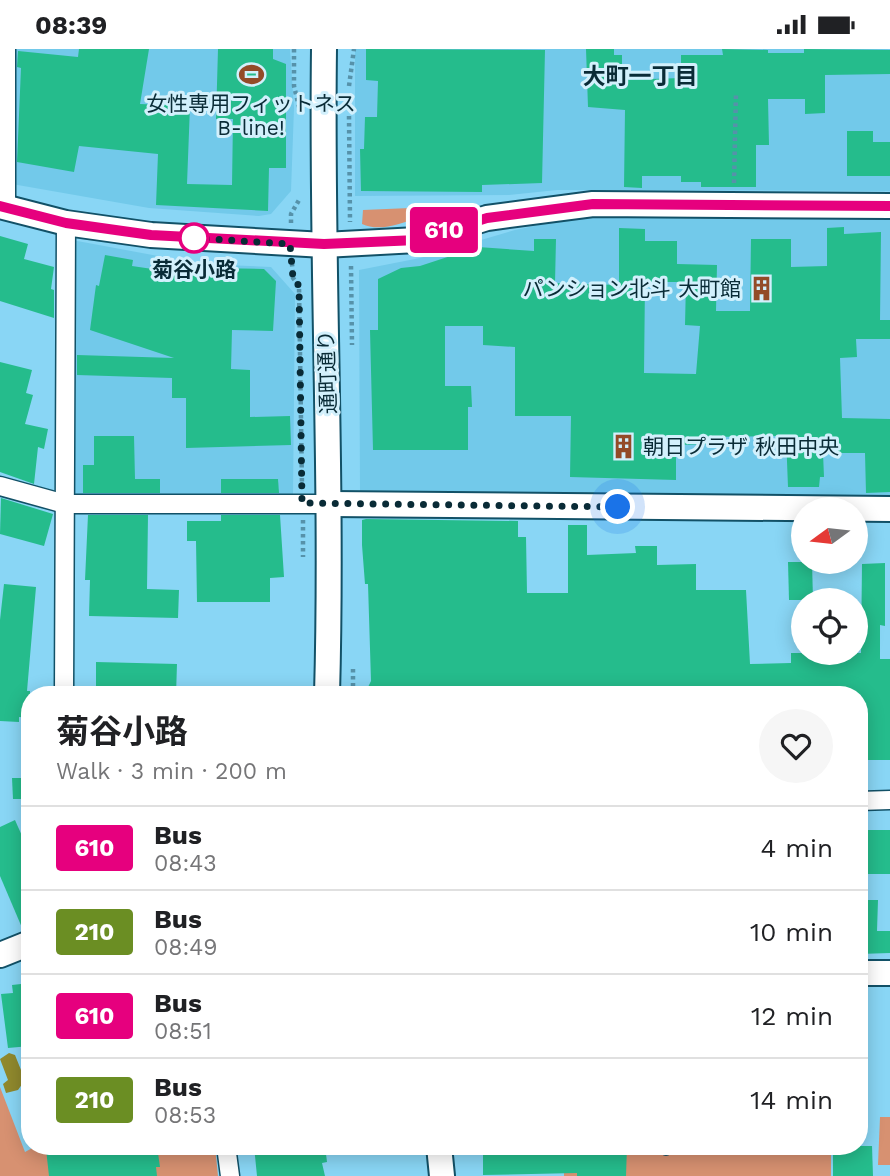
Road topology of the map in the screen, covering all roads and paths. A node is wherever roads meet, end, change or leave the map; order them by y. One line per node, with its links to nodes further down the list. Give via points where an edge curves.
1 (6, 49): 9 (street)
2 (294, 49): 5 (path, via 294,86)
3 (324, 49): 12 (street, 通町通り)
4 (737, 93): 7 (path)
5 (300, 110)
6 (299, 189): 11 (path, via 299,202 291,214)
7 (733, 205): 8 (street); 12 (street, via 593,204 487,218 417,240)
8 (890, 206)
9 (3, 207): 10 (street)
10 (66, 223): 11 (street, via 151,235); 15 (street)
11 (290, 244): 12 (street); 14 (path, via 293,278 299,286)
12 (324, 244): 16 (street, 通町通り)
13 (0, 486): 15 (street)
14 (302, 503): 15 (street); 16 (street); 18 (path)
15 (65, 504): 19 (street)
16 (330, 504): 17 (street); 20 (street, 通町通り)
17 (890, 509)
18 (303, 566)
19 (64, 686)
20 (327, 686)
21 (890, 800): 22 (street)
22 (868, 801)
23 (21, 947): 24 (street)
24 (0, 955)
25 (868, 973): 26 (street)
26 (890, 973)
27 (227, 1155): 29 (street)
28 (440, 1155): 30 (street)
29 (230, 1176)
30 (442, 1176)

